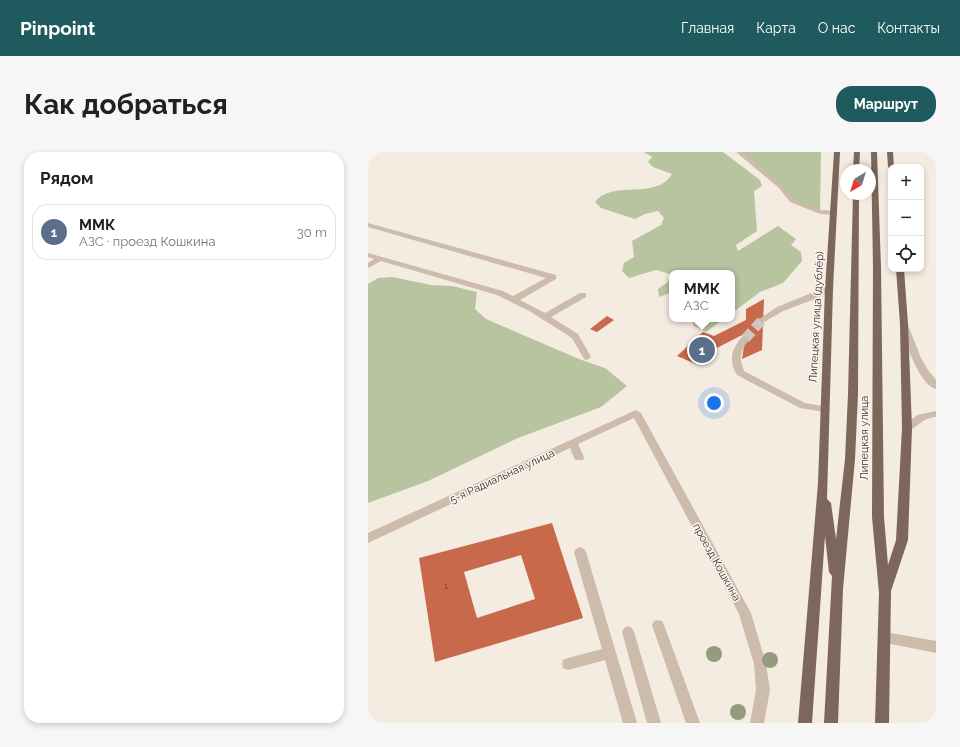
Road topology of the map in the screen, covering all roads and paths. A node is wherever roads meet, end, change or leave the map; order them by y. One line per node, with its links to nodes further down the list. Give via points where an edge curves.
1 (739, 152): 9 (street, via 781,187 792,201 820,212)
2 (837, 152): 9 (main road, Липецкая улица (дублёр))
3 (857, 152): 6 (main road)
4 (874, 152): 34 (main road, Липецкая улица, via 878,518)
5 (890, 152): 7 (main road)
6 (856, 164)
7 (891, 164)
8 (856, 200): 33 (main road, Липецкая улица, via 853,394)
9 (834, 213): 15 (main road, Липецкая улица (дублёр))
10 (368, 225): 17 (street, via 553,277)
11 (368, 255): 12 (street)
12 (379, 259): 13 (street); 17 (street, via 500,293)
13 (368, 266)
14 (900, 272): 20 (main road)
15 (829, 289): 19 (street, via 780,309); 24 (main road, Липецкая улица (дублёр))
16 (583, 295): 18 (street)
17 (513, 300): 18 (street)
18 (545, 317): 22 (street, via 575,336)
19 (763, 320)
20 (904, 324): 23 (street, via 919,365); 27 (main road)
21 (745, 339): 24 (street, via 737,350 736,362 740,373 803,406)
22 (587, 357)
23 (936, 386)
24 (825, 409): 30 (main road, Липецкая улица (дублёр))
25 (636, 413): 28 (street, 5-я Радиальная улица); 44 (street, проезд Кошкина, via 745,613 760,664 763,690)
26 (936, 414): 27 (street, via 927,414)
27 (907, 428): 34 (main road, via 902,540)
28 (572, 443): 29 (street); 31 (street, 5-я Радиальная улица)
29 (579, 457)
30 (823, 483): 33 (main road, Липецкая улица (дублёр)); 45 (main road, Липецкая улица (дублёр))
31 (368, 538)
32 (580, 552): 39 (street)
33 (838, 589): 46 (main road, Липецкая улица)
34 (885, 593): 37 (main road, Липецкая улица)
35 (658, 625): 43 (street)
36 (628, 632): 42 (street)
37 (885, 638): 38 (street); 47 (main road, Липецкая улица)
38 (936, 647)
39 (610, 653): 40 (street); 41 (street)
40 (568, 664)
41 (630, 723)
42 (654, 723)
43 (693, 723)
44 (758, 723)
45 (805, 723)
46 (831, 723)
47 (882, 723)

